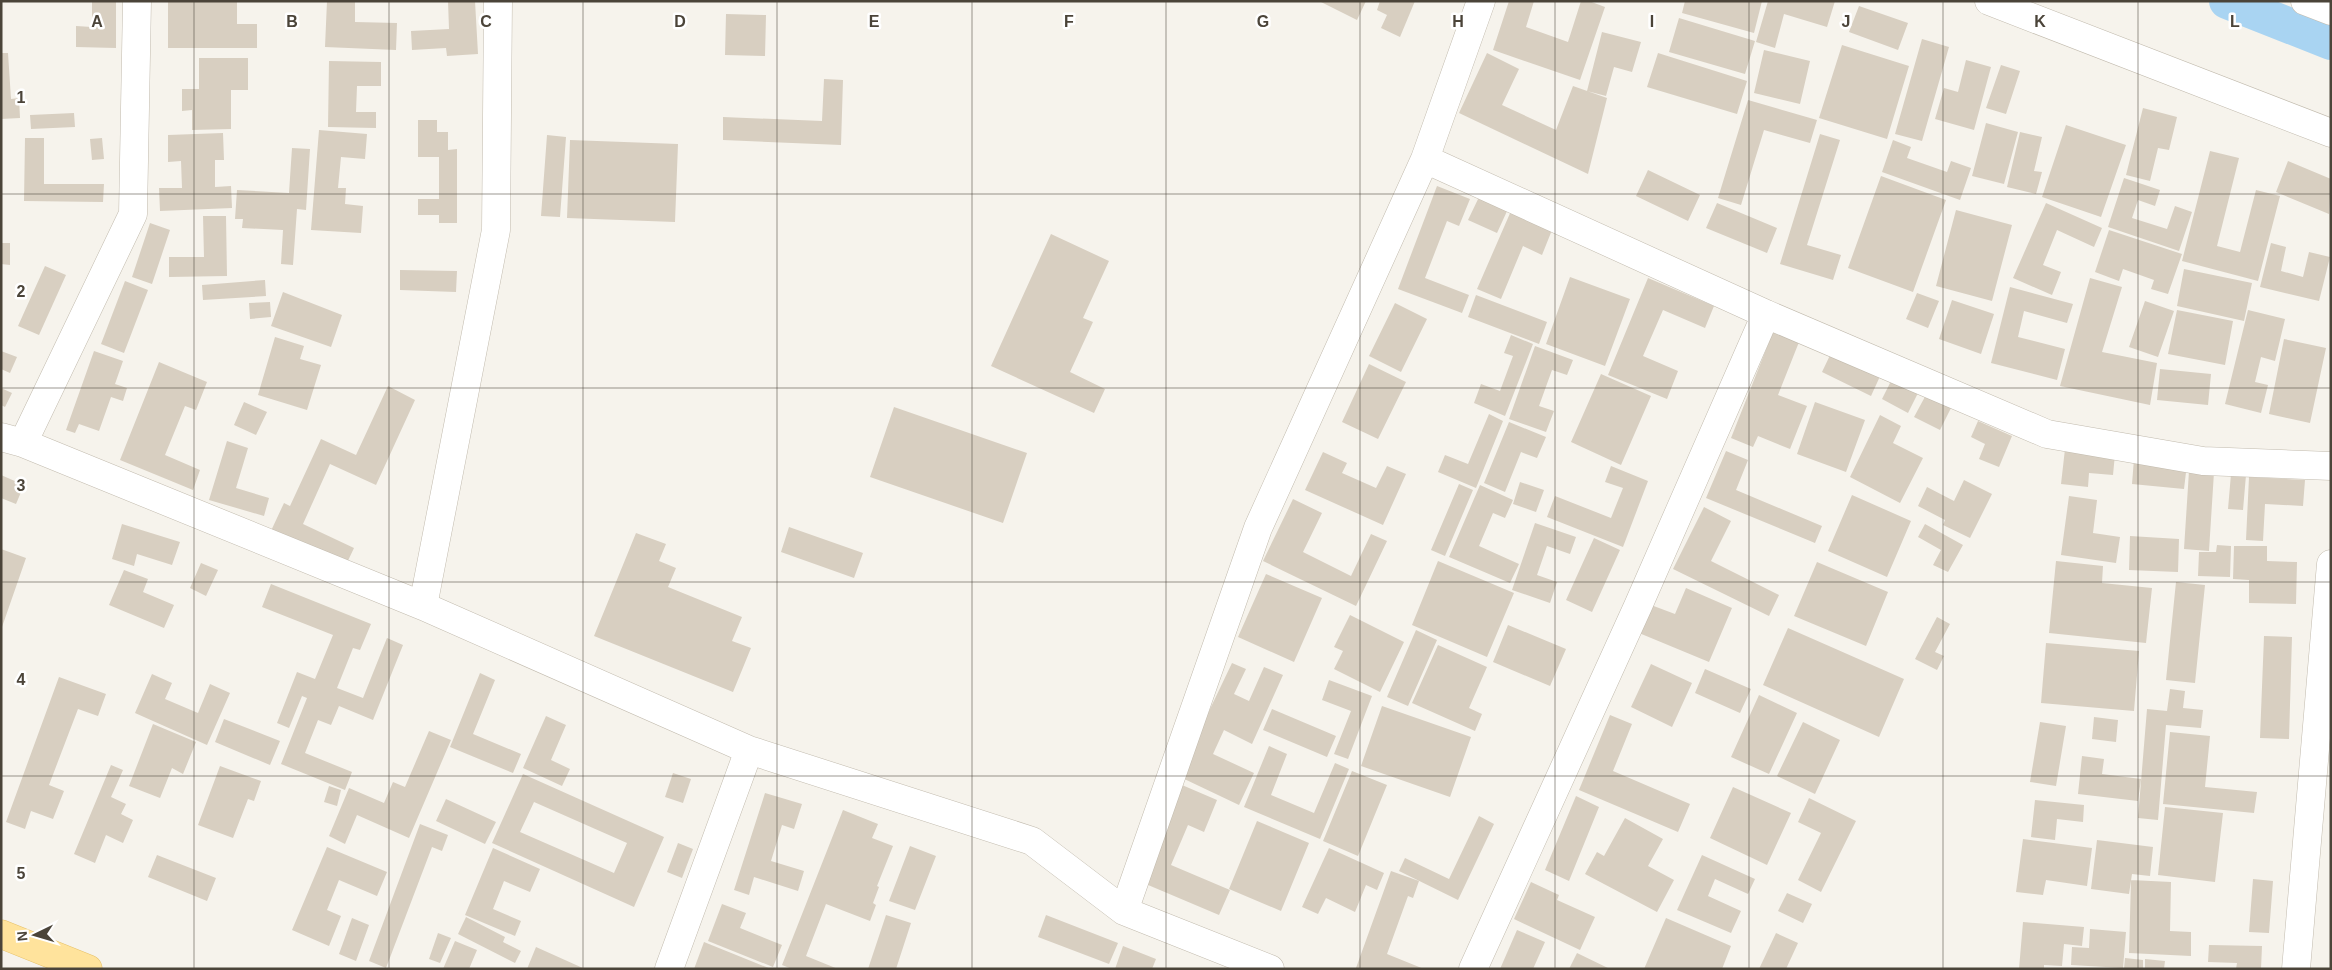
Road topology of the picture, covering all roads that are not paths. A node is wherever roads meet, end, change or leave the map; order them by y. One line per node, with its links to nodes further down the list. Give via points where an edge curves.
1 (137, 1): 10 (street, via 133,214)
2 (498, 1): 13 (street, via 496,230)
3 (1481, 1): 8 (street)
4 (1989, 1): 7 (street)
5 (2305, 1): 6 (street)
6 (2331, 11)
7 (2331, 133)
8 (1425, 159): 9 (street); 15 (street, via 1258,528)
9 (1766, 314): 11 (street, via 2047,434 2203,461); 20 (street)
10 (12, 440): 13 (street)
11 (2331, 466)
12 (2331, 564): 21 (street)
13 (423, 606): 14 (street)
14 (749, 750): 15 (street, via 1032,841); 18 (street)
15 (1124, 911): 19 (street)
16 (1, 934): 17 (main road)
17 (88, 969)
18 (669, 969)
19 (1270, 969)
20 (1473, 969)
21 (2296, 969)

